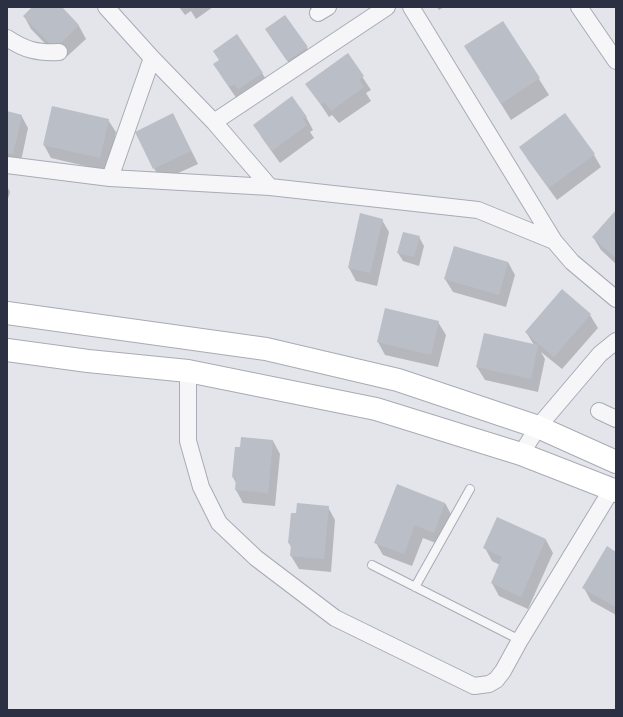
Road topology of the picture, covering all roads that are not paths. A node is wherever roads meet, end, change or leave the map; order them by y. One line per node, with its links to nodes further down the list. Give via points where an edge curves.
1 (106, 7): 8 (street)
2 (387, 7): 10 (street)
3 (411, 7): 14 (street)
4 (579, 7): 6 (street)
5 (7, 38): 7 (street, via 22,47 46,53)
6 (610, 43): 9 (street)
7 (60, 52)
8 (152, 58): 10 (street); 12 (street)
9 (616, 61)
10 (214, 122): 13 (street)
11 (7, 165): 12 (street)
12 (110, 178): 13 (street)
13 (270, 187): 14 (street, via 478,210)
14 (554, 242): 15 (street, via 572,262)
15 (616, 299)
16 (7, 313): 22 (main road, via 266,349 398,380)
17 (616, 341): 22 (street, via 600,354)
18 (7, 350): 19 (main road)
19 (188, 371): 23 (main road, via 376,409); 29 (street, via 188,441 201,487 219,522 256,558 335,618 474,686 489,684 496,680)
20 (599, 411): 21 (street)
21 (616, 419)
22 (538, 427): 23 (street); 24 (main road)
23 (521, 454): 26 (main road)
24 (616, 462)
25 (470, 489): 28 (lane)
26 (614, 490): 29 (street)
27 (372, 565): 28 (lane)
28 (415, 587): 29 (lane)
29 (520, 640)

